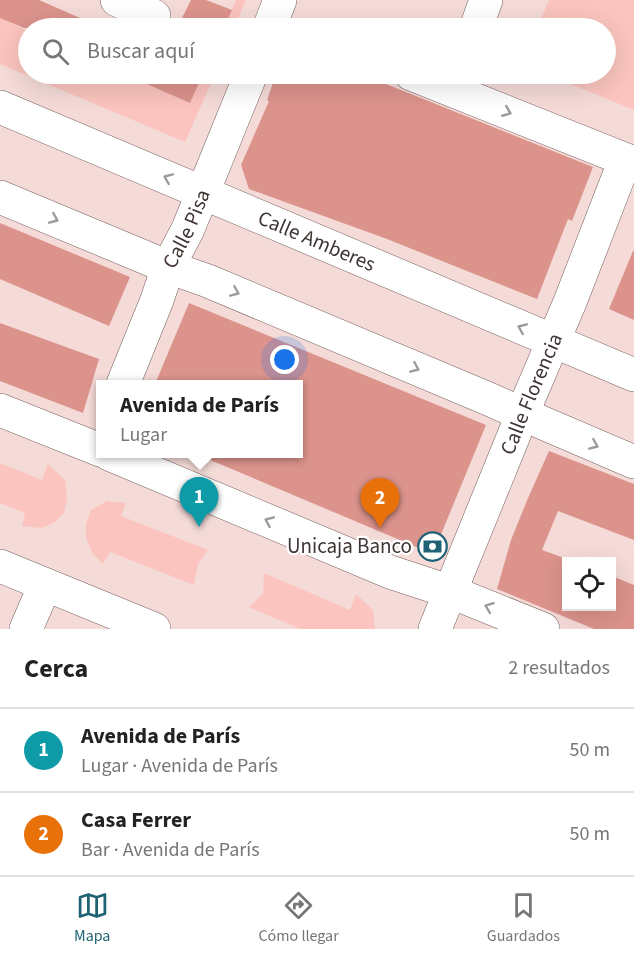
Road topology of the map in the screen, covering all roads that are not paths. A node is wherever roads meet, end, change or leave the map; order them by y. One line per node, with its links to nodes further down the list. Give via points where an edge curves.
1 (117, 0): 3 (street)
2 (486, 0): 4 (street)
3 (154, 16)
4 (480, 18)
5 (247, 84): 9 (street, Calle Pisa)
6 (460, 84): 8 (street, one-way to 8)
7 (0, 107): 9 (street, Calle Amberes, one-way to 7)
8 (630, 162): 12 (street, Calle Florencia)
9 (202, 192): 11 (street, Calle Pisa); 12 (street, Calle Amberes, one-way to 9)
10 (0, 196): 11 (street, one-way to 11)
11 (168, 267): 14 (street, Calle Pisa); 16 (street, one-way to 16)
12 (553, 341): 13 (street, Calle Amberes); 16 (street, Calle Florencia)
13 (634, 375)
14 (125, 380)
15 (0, 410): 17 (street)
16 (522, 414): 19 (street, one-way to 19); 22 (street, Calle Florencia)
17 (96, 446)
18 (124, 458): 22 (street, one-way to 18, via 390,572)
19 (634, 462)
20 (0, 566): 21 (street)
21 (45, 585): 23 (street); 24 (street)
22 (451, 592): 25 (street, Calle Florencia); 26 (street, one-way to 22)
23 (26, 629)
24 (154, 629)
25 (435, 629)
26 (543, 629)

